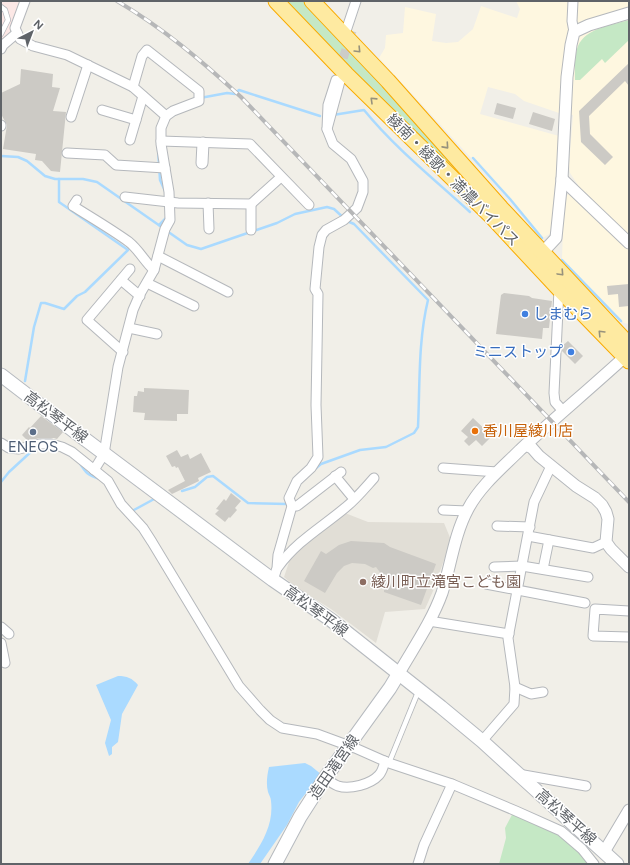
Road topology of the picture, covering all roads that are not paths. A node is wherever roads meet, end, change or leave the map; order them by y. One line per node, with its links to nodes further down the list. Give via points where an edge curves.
1 (25, 1): 11 (street, via 15,28)
2 (276, 1): 15 (highway, 綾南・綾歌・満濃バイパス)
3 (312, 1): 9 (highway, 綾南・綾歌・満濃バイパス)
4 (356, 1): 9 (street)
5 (362, 1): 9 (street)
6 (573, 1): 10 (street)
7 (1, 7): 12 (lane, via 5,10 8,20)
8 (629, 13): 10 (street)
9 (348, 32): 39 (highway, 綾南・綾歌・満濃バイパス, one-way to 39, via 388,81)
10 (574, 32): 29 (street, via 567,77)
11 (17, 33): 13 (street); 14 (street, via 20,40 33,46 67,55)
12 (1, 34)
13 (1, 49)
14 (88, 65): 16 (street); 19 (street)
15 (341, 77): 45 (highway, 綾南・綾歌・満濃バイパス, one-way to 15, via 492,217); 64 (street, via 327,129 333,144 351,159 363,181 363,192 357,208 345,219 326,230 319,246 315,289 318,294 318,457 294,485 289,498)
16 (133, 87): 17 (street); 20 (street, via 142,56 147,50 199,91 199,102)
17 (143, 96): 20 (street); 21 (street)
18 (102, 110): 21 (street)
19 (75, 114)
20 (165, 115): 23 (street)
21 (136, 120): 22 (street)
22 (130, 140)
23 (161, 141): 24 (street); 27 (street)
24 (203, 143): 26 (street); 28 (street, via 250,144)
25 (67, 153): 27 (street, via 105,155 116,165)
26 (202, 163)
27 (161, 168): 32 (street)
28 (282, 177): 34 (street); 35 (street)
29 (562, 179): 38 (street); 39 (street, via 556,238)
30 (125, 198): 32 (street)
31 (77, 200): 42 (street, via 73,206 129,243)
32 (167, 202): 33 (street); 40 (street, via 170,220)
33 (208, 203): 34 (street); 36 (street)
34 (251, 204): 37 (street)
35 (308, 205)
36 (209, 229)
37 (251, 230)
38 (629, 243)
39 (542, 253): 52 (highway, 綾南・綾歌・満濃バイパス, one-way to 52)
40 (158, 256): 42 (street); 46 (street)
41 (130, 269): 43 (street)
42 (154, 270): 44 (street)
43 (121, 280): 47 (street); 51 (street, via 87,320)
44 (147, 283): 47 (street); 48 (street)
45 (559, 289): 52 (highway, 綾南・綾歌・満濃バイパス, one-way to 45); 54 (street, via 554,393 555,402)
46 (228, 292)
47 (140, 296): 49 (street, via 133,310)
48 (194, 306)
49 (129, 328): 50 (street); 51 (street)
50 (157, 334)
51 (123, 352): 57 (street)
52 (628, 354): 54 (street)
53 (1, 375): 57 (main road, 高松琴平線)
54 (563, 411): 56 (street)
55 (1, 444): 60 (street, via 19,449 40,444 62,447)
56 (526, 445): 58 (street); 61 (street)
57 (104, 454): 60 (street); 75 (main road, 高松琴平線)
58 (551, 466): 68 (street, via 534,502); 70 (street, via 602,505 608,519)
59 (443, 468): 61 (street)
60 (94, 470): 93 (street, via 108,481 121,504 143,528 239,686 251,700 270,720 282,728 317,734)
61 (497, 472): 66 (street, via 476,496)
62 (374, 478): 63 (street)
63 (354, 499): 64 (street, via 338,474 297,506); 75 (street, via 304,538 286,556)
64 (292, 506): 75 (street)
65 (443, 510): 66 (street)
66 (467, 511): 81 (street, via 442,593)
67 (497, 526): 68 (street)
68 (529, 531): 69 (street); 71 (street)
69 (549, 540): 70 (street, via 593,548); 74 (street)
70 (606, 542): 73 (street)
71 (522, 566): 72 (street); 74 (street); 78 (street)
72 (494, 567)
73 (629, 568)
74 (543, 569): 76 (street)
75 (275, 574): 88 (main road, 高松琴平線)
76 (588, 577)
77 (486, 584): 78 (street)
78 (518, 590): 79 (street); 84 (street)
79 (585, 603)
80 (629, 611): 85 (street, via 595,609 593,636)
81 (429, 621): 84 (street); 88 (street)
82 (1, 627): 83 (street)
83 (9, 634)
84 (509, 634): 89 (street)
85 (629, 637)
86 (1, 643): 87 (street)
87 (5, 663)
88 (399, 673): 90 (main road, 高松琴平線); 93 (main road, 造田滝宮線)
89 (515, 687): 91 (street, via 530,694); 92 (street, via 514,704)
90 (419, 689): 92 (main road, 高松琴平線); 94 (lane)
91 (543, 692)
92 (482, 740): 95 (main road, 高松琴平線)
93 (348, 746): 94 (street); 96 (main road, 造田滝宮線)
94 (387, 762): 96 (street, via 373,781 354,786 337,786); 97 (street)
95 (518, 774): 98 (street); 100 (main road, 高松琴平線)
96 (325, 778): 103 (main road, 造田滝宮線, via 300,817)
97 (452, 784): 101 (street); 104 (street)
98 (586, 786)
99 (629, 810): 102 (street)
100 (568, 819): 101 (lane); 102 (main road, 高松琴平線)
101 (561, 831): 105 (street, via 582,849)
102 (604, 852): 106 (main road, 高松琴平線)
103 (275, 864)
104 (418, 864)
105 (594, 864)
106 (617, 864)

